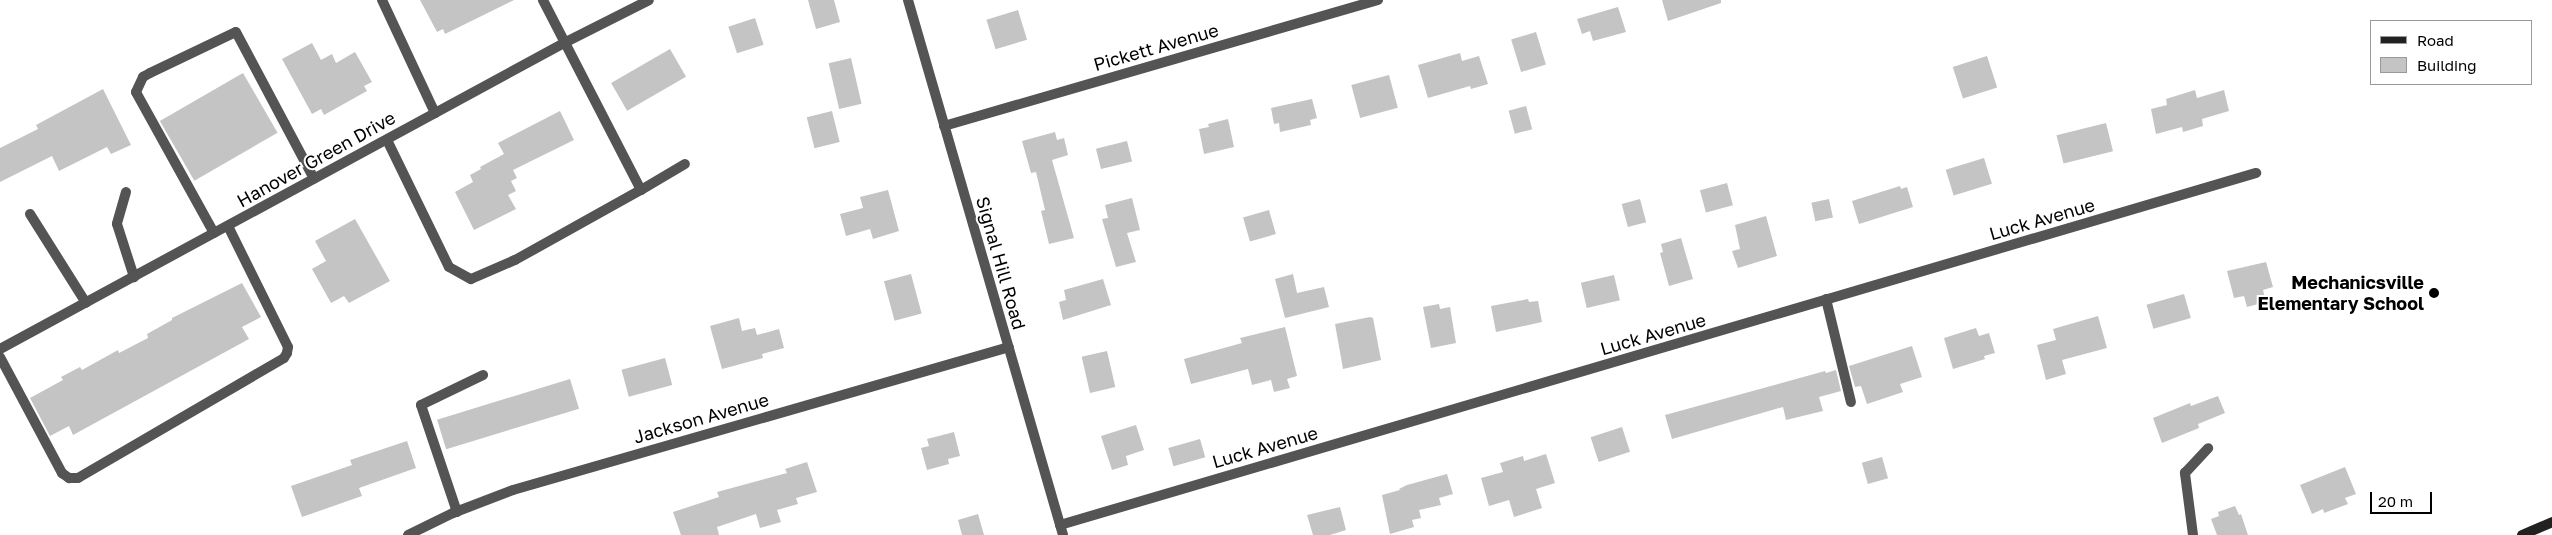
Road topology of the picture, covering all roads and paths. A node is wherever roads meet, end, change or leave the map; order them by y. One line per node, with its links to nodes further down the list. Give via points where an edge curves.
1 (382, 0): 7 (street)
2 (544, 0): 6 (street)
3 (649, 0): 6 (street, Hanover Green Drive)
4 (908, 0): 8 (street, Signal Hill Road)
5 (1378, 0): 8 (street, Pickett Avenue)
6 (564, 43): 7 (street, Hanover Green Drive); 13 (street)
7 (436, 113): 9 (street, Hanover Green Drive)
8 (944, 126): 21 (street, Signal Hill Road)
9 (387, 140): 12 (street, Hanover Green Drive); 13 (street, via 449,267 471,279 515,260)
10 (685, 164): 13 (street)
11 (2256, 173): 19 (street, Luck Avenue)
12 (314, 179): 16 (street, Hanover Green Drive); 17 (street, via 236,32 150,72 143,77 136,92)
13 (641, 190)
14 (126, 192): 18 (street, via 117,224)
15 (30, 214): 20 (street)
16 (228, 226): 17 (street, Hanover Green Drive); 23 (street, via 288,347 287,353 284,358 78,478 62,473)
17 (214, 234): 18 (street, Hanover Green Drive)
18 (134, 277): 20 (street, Hanover Green Drive)
19 (1826, 299): 25 (street); 29 (street, Luck Avenue)
20 (86, 303): 22 (street, Hanover Green Drive)
21 (1009, 348): 27 (street, Jackson Avenue, via 586,468 513,490); 29 (street, Signal Hill Road)
22 (0, 349)
23 (0, 357)
24 (483, 375): 27 (street, via 421,405)
25 (1851, 402)
26 (2208, 448): 31 (street, via 2184,473)
27 (456, 512): 30 (street, Jackson Avenue)
28 (2552, 522): 32 (main road)
29 (1062, 530)
30 (408, 535)
31 (2193, 535)
32 (2522, 535)

